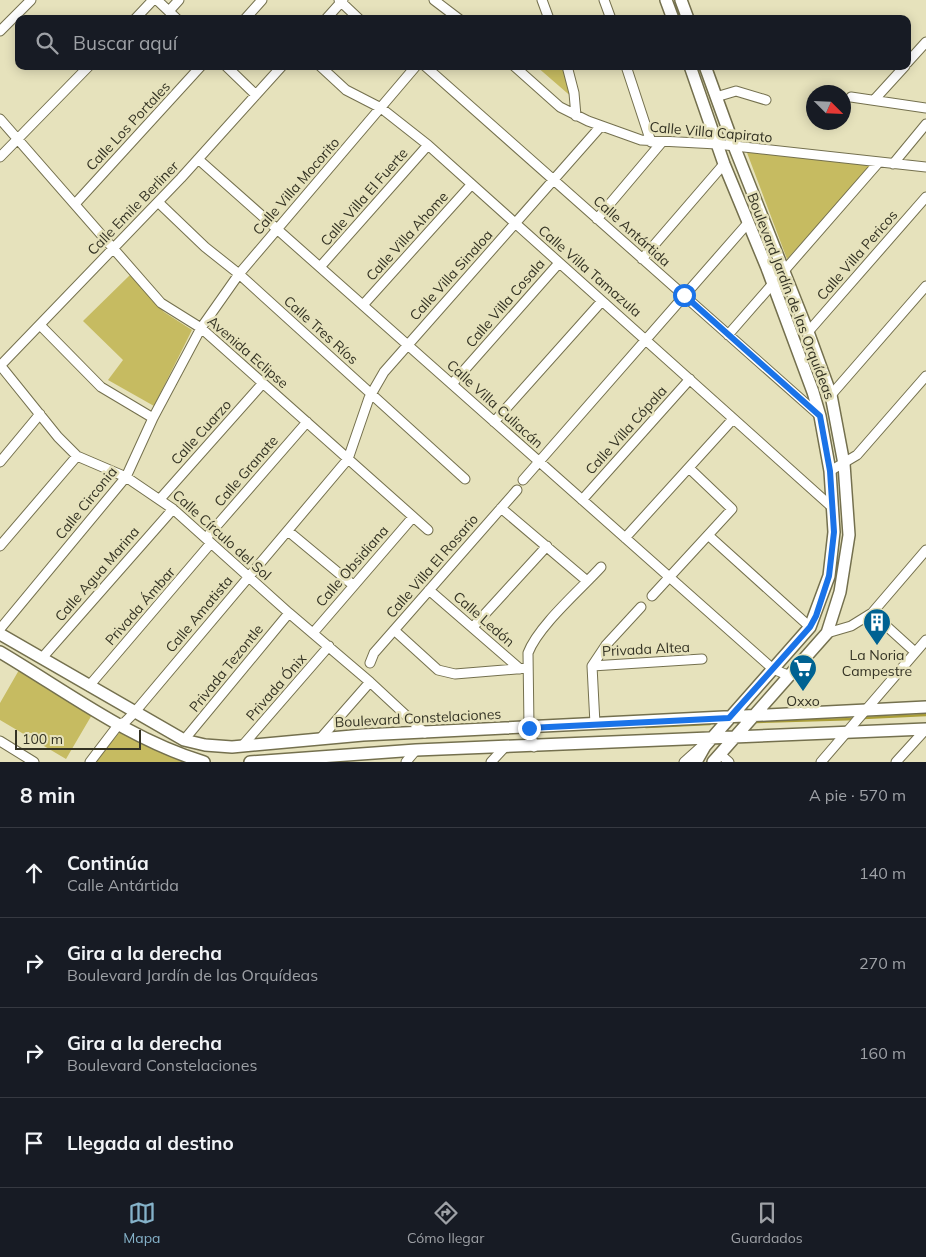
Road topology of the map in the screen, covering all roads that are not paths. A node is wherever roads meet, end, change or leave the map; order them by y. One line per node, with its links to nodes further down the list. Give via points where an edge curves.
1 (30, 0): 13 (street)
2 (153, 0): 14 (street)
3 (157, 0): 12 (street)
4 (179, 0): 12 (street)
5 (262, 0): 16 (street)
6 (434, 0): 19 (street)
7 (542, 0): 20 (street)
8 (604, 0): 21 (street)
9 (666, 0): 22 (street)
10 (681, 0): 23 (street)
11 (341, 1): 17 (street); 18 (street)
12 (169, 11): 15 (street)
13 (15, 15)
14 (139, 15)
15 (173, 15)
16 (249, 15)
17 (329, 15)
18 (355, 15)
19 (454, 15)
20 (548, 15)
21 (610, 15)
22 (672, 15)
23 (687, 15)
24 (15, 16): 25 (street)
25 (0, 31)
26 (926, 42): 27 (street)
27 (911, 59)
28 (85, 70): 52 (street)
29 (197, 70): 68 (street, Calle Los Portales)
30 (230, 70): 41 (street)
31 (278, 70): 41 (street, Calle Emile Berliner)
32 (324, 70): 46 (street, Calle Villa Tamazula, via 346,90)
33 (413, 70): 46 (street, Calle Villa Mocorito)
34 (430, 70): 64 (street, Calle Antártida)
35 (518, 70): 48 (street, Calle Villa Capirato, via 560,107)
36 (568, 70): 48 (street)
37 (627, 70): 53 (street)
38 (691, 70): 55 (street, Boulevard Jardín de las Orquídeas)
39 (706, 70): 42 (street, Boulevard Jardín de las Orquídeas)
40 (900, 70): 45 (street)
41 (256, 95): 59 (street, Calle Emile Berliner)
42 (716, 97): 44 (street, via 736,91); 57 (street, Boulevard Jardín de las Orquídeas)
43 (851, 97): 45 (street)
44 (766, 100)
45 (874, 100): 47 (street)
46 (381, 108): 56 (street, Calle Villa Tamazula); 72 (street, Calle Villa Mocorito)
47 (926, 108)
48 (576, 116): 51 (street, Calle Villa Capirato)
49 (0, 119): 52 (street, Avenida Eclipse)
50 (926, 124): 62 (street)
51 (601, 126): 53 (street, Calle Villa Capirato); 64 (street, Calle Villa Sinaloa)
52 (18, 139): 58 (street); 68 (street, Avenida Eclipse)
53 (651, 142): 54 (street, Calle Villa Capirato)
54 (662, 142): 55 (street, Calle Villa Capirato); 69 (street)
55 (717, 144): 57 (street, Calle Villa Capirato); 61 (street, Boulevard Jardín de las Orquídeas)
56 (428, 145): 65 (street, Calle Villa Tamazula); 76 (street, Calle Villa El Fuerte)
57 (734, 146): 60 (street, Calle Villa Capirato); 77 (street, Boulevard Jardín de las Orquídeas)
58 (0, 157)
59 (198, 159): 67 (street, Calle Emile Berliner); 72 (street, Calle Villa Culiacán)
60 (879, 162): 62 (street, Calle Villa Capirato); 77 (street)
61 (724, 164): 71 (street, Boulevard Jardín de las Orquídeas); 74 (street)
62 (893, 164): 63 (street, Calle Villa Capirato)
63 (926, 167)
64 (554, 179): 69 (street, Calle Antártida); 70 (street, Calle Villa Sinaloa)
65 (471, 184): 70 (street, Calle Villa Tamazula); 83 (street, Calle Villa Ahome)
66 (926, 198): 86 (street, Calle Villa Pericos)
67 (158, 202): 73 (street, Calle Emile Berliner); 78 (street, Calle Tres Ríos)
68 (74, 204): 73 (street, Avenida Eclipse)
69 (597, 218): 74 (street, Calle Antártida)
70 (515, 223): 75 (street, Calle Villa Tamazula); 89 (street, Calle Villa Sinaloa)
71 (748, 223): 79 (street, Boulevard Jardín de las Orquídeas); 81 (street)
72 (278, 229): 76 (street, Calle Villa Culiacán); 78 (street, Calle Villa Mocorito)
73 (113, 248): 84 (street, Calle Emile Berliner); 85 (street, Avenida Eclipse, via 161,303)
74 (642, 259): 81 (street, Calle Antártida)
75 (559, 263): 82 (street, Calle Villa Tamazula); 94 (street, Calle Villa Cosala)
76 (320, 267): 83 (street, Calle Villa Culiacán)
77 (784, 270): 79 (street); 86 (street, Boulevard Jardín de las Orquídeas)
78 (239, 274): 85 (street, Calle Villa Mocorito); 95 (street, Calle Tres Ríos)
79 (771, 284): 87 (street); 98 (street, Boulevard Jardín de las Orquídeas)
80 (925, 290): 96 (street)
81 (684, 295): 87 (street, Calle Antártida); 88 (street)
82 (602, 301): 88 (street, Calle Villa Tamazula); 102 (street)
83 (362, 305): 89 (street, Calle Villa Culiacán)
84 (40, 325): 90 (street, Calle Emile Berliner); 99 (street, via 101,387)
85 (201, 328): 93 (street, Avenida Eclipse); 99 (street, Calle Circonia)
86 (808, 332): 96 (street, Boulevard Jardín de las Orquídeas)
87 (728, 335): 98 (street, Calle Antártida)
88 (646, 339): 92 (street, Calle Villa Tamazula); 106 (street)
89 (407, 345): 94 (street, Calle Villa Culiacán); 95 (street, Calle Villa Sinaloa, via 384,372)
90 (0, 366): 97 (street, Calle Círculo del Sol)
91 (926, 376): 107 (street, via 857,455)
92 (690, 378): 100 (street, Calle Villa Tamazula); 115 (street, Calle Villa Cópala)
93 (263, 383): 101 (street, Avenida Eclipse); 114 (street, Calle Cuarzo)
94 (452, 384): 102 (street, Calle Villa Culiacán)
95 (371, 394): 104 (street, Calle Villa Sinaloa); 111 (street, Calle Tres Ríos)
96 (831, 395): 107 (street, Boulevard Jardín de las Orquídeas)
97 (40, 414): 103 (street, Calle Círculo del Sol); 105 (street)
98 (820, 416): 109 (street, Boulevard Jardín de las Orquídeas)
99 (153, 418): 110 (street, Calle Circonia)
100 (733, 419): 108 (street); 117 (street, Calle Villa Tamazula)
101 (307, 422): 104 (street, Avenida Eclipse); 124 (street, Calle Granate)
102 (494, 422): 106 (street, Calle Villa Culiacán)
103 (77, 456): 110 (street, Calle Círculo del Sol); 125 (street)
104 (348, 459): 119 (street, Avenida Eclipse); 121 (street, Calle Amatista)
105 (0, 462)
106 (539, 462): 112 (street); 115 (street, Calle Villa Culiacán)
107 (844, 464): 109 (street); 143 (street, Boulevard Jardín de las Orquídeas, via 848,543 840,592)
108 (689, 468): 122 (street, via 732,508); 123 (street)
109 (830, 471): 117 (street, Boulevard Jardín de las Orquídeas)
110 (126, 477): 114 (street, Calle Círculo del Sol); 140 (street, Calle Circonia)
111 (465, 479)
112 (523, 480)
113 (517, 490): 116 (street, Calle Villa El Rosario)
114 (160, 499): 118 (street, Calle Círculo del Sol)
115 (582, 500): 123 (street, Calle Villa Culiacán)
116 (501, 508): 126 (street); 133 (street, Calle Villa El Rosario)
117 (833, 508): 139 (street, Boulevard Jardín de las Orquídeas, via 829,576)
118 (173, 509): 124 (street, Calle Círculo del Sol); 149 (street, Calle Agua Marina)
119 (413, 516): 120 (street, Avenida Eclipse); 132 (street, Calle Obsidiana)
120 (428, 530)
121 (288, 531): 129 (street, Calle Amatista); 132 (street)
122 (708, 535): 130 (street); 139 (street)
123 (625, 538): 130 (street, Calle Villa Culiacán)
124 (208, 541): 129 (street, Calle Círculo del Sol); 157 (street, Privada Ámbar)
125 (0, 546)
126 (547, 546): 131 (street); 138 (street)
127 (926, 550): 137 (street)
128 (601, 567): 131 (street)
129 (249, 577): 136 (street, Calle Círculo del Sol); 160 (street, Calle Amatista)
130 (669, 577): 134 (street); 154 (street, Calle Villa Culiacán)
131 (587, 581): 153 (street, via 534,642)
132 (352, 585): 142 (street, Calle Obsidiana)
133 (429, 590): 138 (street, Calle Ledón); 141 (street, Calle Villa El Rosario)
134 (652, 596)
135 (642, 607): 152 (street, via 606,645)
136 (289, 613): 142 (street, Calle Círculo del Sol); 173 (street, Privada Tezontle)
137 (872, 614): 143 (street, via 851,626); 148 (street)
138 (474, 627): 153 (street, Calle Ledón)
139 (810, 627): 154 (street, Boulevard Jardín de las Orquídeas)
140 (0, 629)
141 (394, 630): 151 (street, Calle Villa El Rosario, via 374,653); 153 (street, via 438,670 446,673)
142 (313, 633): 146 (street, Calle Círculo del Sol)
143 (827, 633): 155 (street, Boulevard Jardín de las Orquídeas)
144 (0, 634): 149 (street, Boulevard Constelaciones)
145 (926, 640): 148 (street)
146 (329, 646): 156 (street, Calle Círculo del Sol); 176 (street, Privada Ónix)
147 (0, 652): 163 (street)
148 (915, 652): 159 (street)
149 (42, 658): 157 (street, Boulevard Constelaciones)
150 (702, 659): 152 (street, Privada Altea)
151 (370, 663)
152 (592, 666): 164 (street)
153 (524, 668): 166 (street)
154 (772, 669): 155 (street); 162 (street, Boulevard Jardín de las Orquídeas)
155 (790, 676): 161 (street, Boulevard Jardín de las Orquídeas)
156 (370, 682): 168 (street, Calle Círculo del Sol); 172 (street)
157 (89, 686): 160 (street, Boulevard Constelaciones)
158 (926, 708): 159 (street, Boulevard Constelaciones)
159 (863, 713): 161 (street, Boulevard Constelaciones); 165 (street)
160 (133, 714): 163 (street, Calle Amatista); 173 (street, Boulevard Constelaciones)
161 (755, 716): 162 (street, Boulevard Constelaciones); 171 (street, Boulevard Jardín de las Orquídeas)
162 (729, 718): 164 (street, Boulevard Constelaciones); 170 (street, Boulevard Jardín de las Orquídeas)
163 (122, 723): 184 (street, Calle Amatista); 185 (street, via 171,750)
164 (595, 724): 166 (street, Boulevard Constelaciones)
165 (850, 728): 167 (street); 171 (street); 192 (street)
166 (530, 729): 168 (street, Boulevard Constelaciones); 174 (street)
167 (926, 729): 193 (street)
168 (425, 733): 169 (street, Boulevard Constelaciones)
169 (363, 735): 172 (street, Boulevard Constelaciones); 179 (street)
170 (713, 737): 171 (street); 174 (street); 189 (street); 190 (street, Boulevard Jardín de las Orquídeas)
171 (735, 738): 180 (street, Boulevard Jardín de las Orquídeas)
172 (320, 739): 176 (street, Boulevard Constelaciones)
173 (184, 740): 176 (street, Boulevard Constelaciones, via 217,747)
174 (533, 744): 177 (street)
175 (2, 745): 183 (street)
176 (244, 745)
177 (504, 748): 178 (street); 188 (street)
178 (416, 750): 179 (street); 187 (street)
179 (363, 753): 181 (street)
180 (716, 758): 191 (street)
181 (335, 759): 182 (street)
182 (265, 761): 186 (street)
183 (34, 762)
184 (90, 762)
185 (204, 762)
186 (250, 762)
187 (406, 762)
188 (491, 762)
189 (684, 762)
190 (696, 762)
191 (729, 762)
192 (821, 762)
193 (896, 762)

